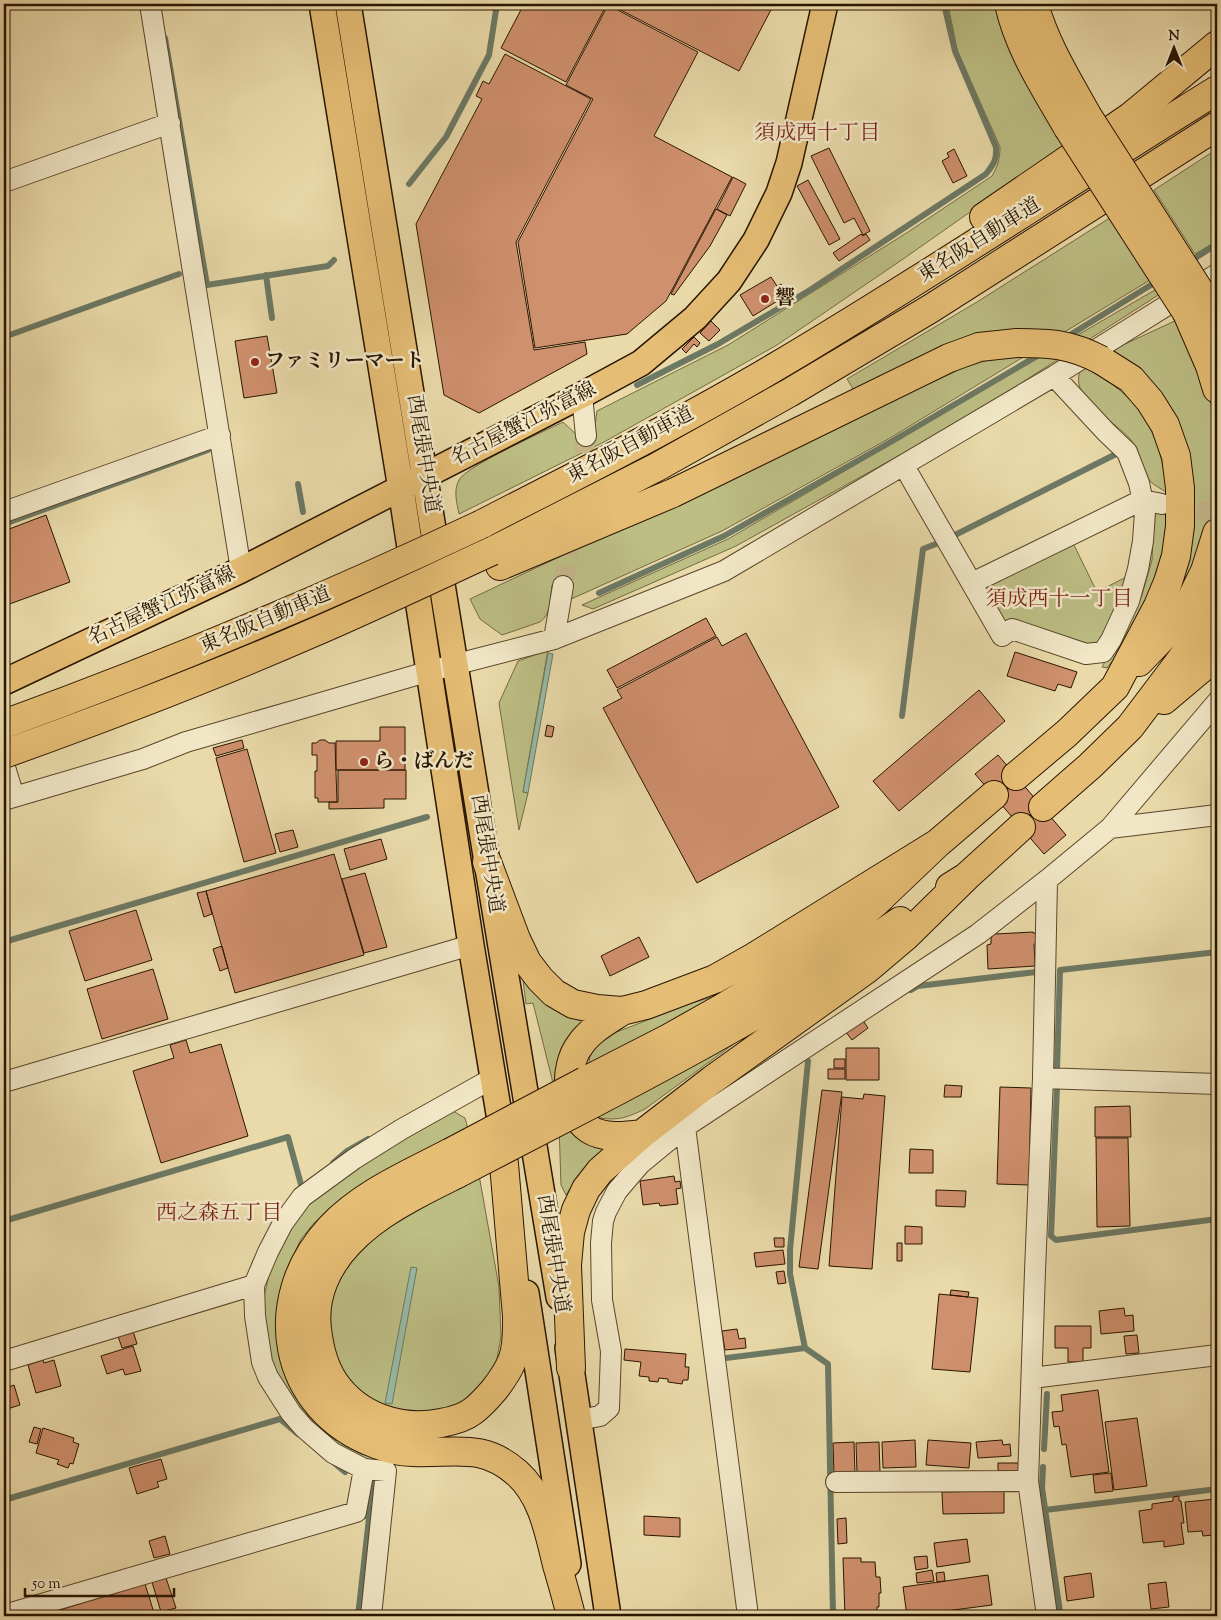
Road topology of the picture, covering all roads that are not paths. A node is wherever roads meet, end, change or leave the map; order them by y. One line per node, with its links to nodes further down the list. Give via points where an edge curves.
1 (150, 4): 10 (street)
2 (322, 4): 23 (main road, 西尾張中央道)
3 (348, 4): 22 (main road, 西尾張中央道)
4 (825, 4): 18 (main road, 名古屋蟹江弥富線, via 789,163 779,193 756,240 729,281 695,318 641,363)
5 (1008, 4): 9 (highway, via 1032,66)
6 (1034, 4): 9 (highway)
7 (1217, 45): 15 (highway, via 1130,117 847,311)
8 (1217, 90): 15 (highway, 東名阪自動車道)
9 (1077, 121): 14 (highway, bridge)
10 (170, 123): 12 (street); 19 (street)
11 (1217, 126): 27 (highway, 東名阪自動車道, via 930,309 789,394)
12 (4, 182)
13 (1217, 274): 16 (street)
14 (1204, 313): 17 (highway, via 1210,366)
15 (776, 367): 39 (highway, 東名阪自動車道, bridge, via 640,442 390,568 215,643)
16 (1054, 376): 21 (street); 24 (street, via 1127,452 1139,483)
17 (1217, 389)
18 (582, 396): 20 (street); 22 (main road, 名古屋蟹江弥富線)
19 (220, 435): 25 (street); 28 (street)
20 (586, 436)
21 (904, 466): 29 (street); 32 (street, via 724,571)
22 (426, 476): 23 (main road, 名古屋蟹江弥富線); 34 (main road, 西尾張中央道)
23 (401, 488): 28 (main road, 名古屋蟹江弥富線); 35 (main road, 西尾張中央道)
24 (1152, 502): 29 (street); 29 (street, via 1145,512 1138,569 1129,601 1103,652 1086,654 1012,628 1002,636)
25 (4, 512)
26 (1217, 534): 37 (highway, via 1205,571 1183,616)
27 (496, 558): 37 (highway, bridge, via 673,493 949,358 979,348 1017,342 1070,346 1131,379 1165,425 1176,456 1180,526 1176,556 1158,606); 41 (highway, 東名阪自動車道, bridge, via 124,710)
28 (241, 570): 36 (main road, 名古屋蟹江弥富線)
29 (972, 583)
30 (563, 586): 32 (street)
31 (1217, 598): 40 (highway, via 1186,653)
32 (554, 639): 34 (street)
33 (1217, 650): 40 (highway, via 1202,668)
34 (456, 665): 35 (street); 51 (main road, 西尾張中央道)
35 (430, 671): 45 (street, via 186,742 143,759); 54 (main road, 西尾張中央道)
36 (4, 682)
37 (1116, 687): 43 (highway)
38 (1217, 702): 49 (street)
39 (4, 724)
40 (1130, 727): 46 (highway)
41 (4, 754)
42 (4, 764): 45 (street)
43 (1016, 776)
44 (994, 795): 50 (highway)
45 (9, 799)
46 (1043, 807)
47 (1217, 815): 49 (street)
48 (1021, 827): 52 (highway)
49 (1110, 828): 53 (street)
50 (938, 843): 55 (highway, via 715,978); 60 (highway, via 839,933 780,973 670,1038)
51 (487, 862): 55 (highway, via 516,939 540,979 554,993 574,1004); 68 (main road, 西尾張中央道)
52 (966, 876): 60 (highway, via 791,994 674,1062); 63 (highway, via 906,936 867,969)
53 (1047, 880): 57 (street); 62 (street, via 978,934)
54 (472, 945): 56 (main road, 西尾張中央道); 58 (street)
55 (622, 1011): 63 (highway, via 592,1032 580,1045 572,1059 569,1088 573,1107 590,1130 604,1135)
56 (493, 1078): 61 (main road, 西尾張中央道); 65 (street, via 402,1129 302,1197 283,1223)
57 (1043, 1078): 59 (street); 69 (street)
58 (4, 1082)
59 (1217, 1084)
60 (589, 1093): 64 (highway, bridge)
61 (500, 1115): 64 (highway, via 518,1316 512,1361 488,1398 472,1412 429,1426 405,1425 364,1411 334,1382 318,1342 318,1300 334,1260 349,1242 366,1226 410,1198); 77 (main road, 西尾張中央道)
62 (685, 1128): 70 (street, via 640,1164 617,1191 606,1212 601,1243 602,1300 611,1351 608,1408 600,1416); 79 (street)
63 (642, 1134): 68 (highway, via 600,1171 576,1210 567,1264)
64 (454, 1163): 76 (highway, via 366,1198 346,1212 315,1247 294,1288 290,1310 293,1357 301,1378 324,1412 375,1444 413,1452 471,1451 506,1464 519,1475 540,1505)
65 (254, 1285): 67 (street); 71 (street, via 255,1316 262,1362 268,1378 291,1413 317,1440)
66 (1217, 1355): 69 (street)
67 (4, 1361)
68 (571, 1368): 70 (main road, 西尾張中央道)
69 (1032, 1378): 72 (street)
70 (579, 1420): 78 (main road, 西尾張中央道)
71 (364, 1470): 74 (street, via 356,1512); 75 (street, via 386,1471)
72 (1028, 1481): 73 (street); 80 (street)
73 (836, 1482)
74 (6, 1611)
75 (371, 1616)
76 (572, 1616)
77 (576, 1616)
78 (608, 1616)
79 (748, 1616)
80 (1047, 1616)

